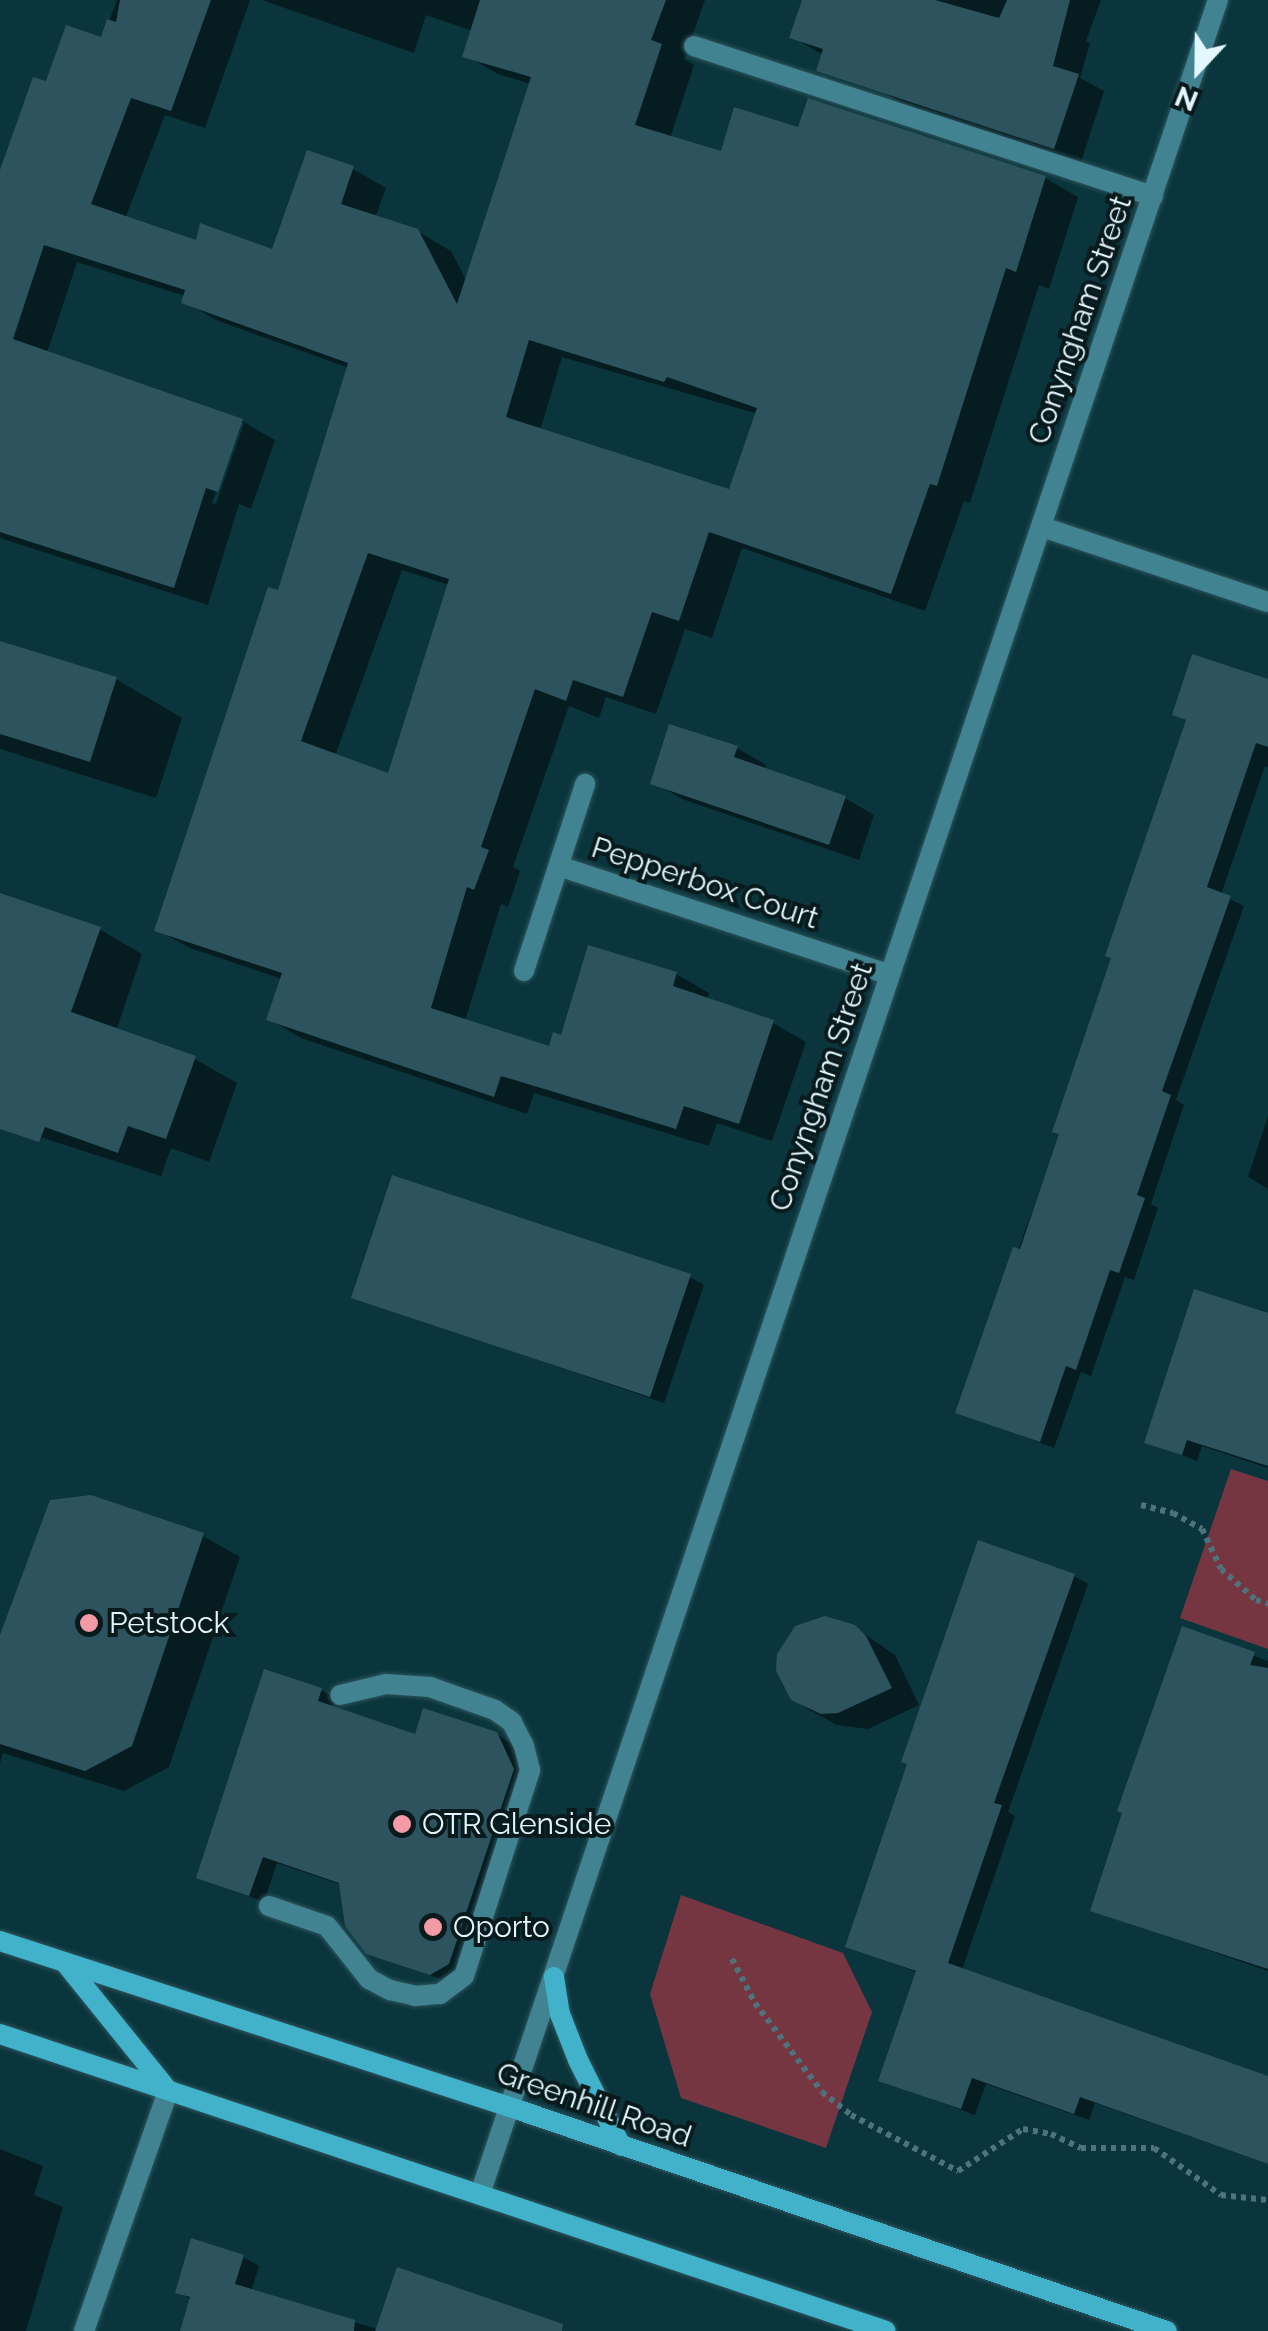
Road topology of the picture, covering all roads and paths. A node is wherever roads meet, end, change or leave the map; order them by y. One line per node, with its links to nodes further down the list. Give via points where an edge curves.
1 (1218, 0): 3 (street, Conyngham Street)
2 (694, 46): 3 (street)
3 (1153, 196): 4 (street, Conyngham Street)
4 (1042, 527): 5 (street); 9 (street, Conyngham Street)
5 (1268, 602)
6 (586, 784): 7 (street, Pepperbox Court)
7 (558, 866): 8 (street, Pepperbox Court); 9 (street, Pepperbox Court)
8 (524, 971)
9 (890, 976): 17 (street, Conyngham Street)
10 (1141, 1505): 11 (path, via 1202,1529 1221,1569)
11 (1268, 1604)
12 (340, 1695): 13 (street, via 386,1684 430,1687 495,1710 512,1722 524,1746 530,1770 464,1976 440,1994 390,1990 370,1979 327,1926)
13 (269, 1906)
14 (0, 1941): 16 (main road, Greenhill Road)
15 (732, 1959): 23 (path, via 755,2003 822,2092 850,2115 958,2171 1023,2129 1081,2148 1154,2148 1221,2195)
16 (65, 1962): 19 (main road); 20 (main road, Greenhill Road)
17 (554, 1978): 20 (street, Conyngham Street); 21 (main road, via 578,2060)
18 (0, 2034): 19 (main road)
19 (168, 2090): 22 (main road); 24 (street)
20 (510, 2108): 21 (main road, Greenhill Road); 22 (street, Conyngham Street)
21 (621, 2146): 26 (main road, Greenhill Road)
22 (480, 2194): 25 (main road)
23 (1268, 2200)
24 (84, 2331)
25 (886, 2331)
26 (1167, 2331)

